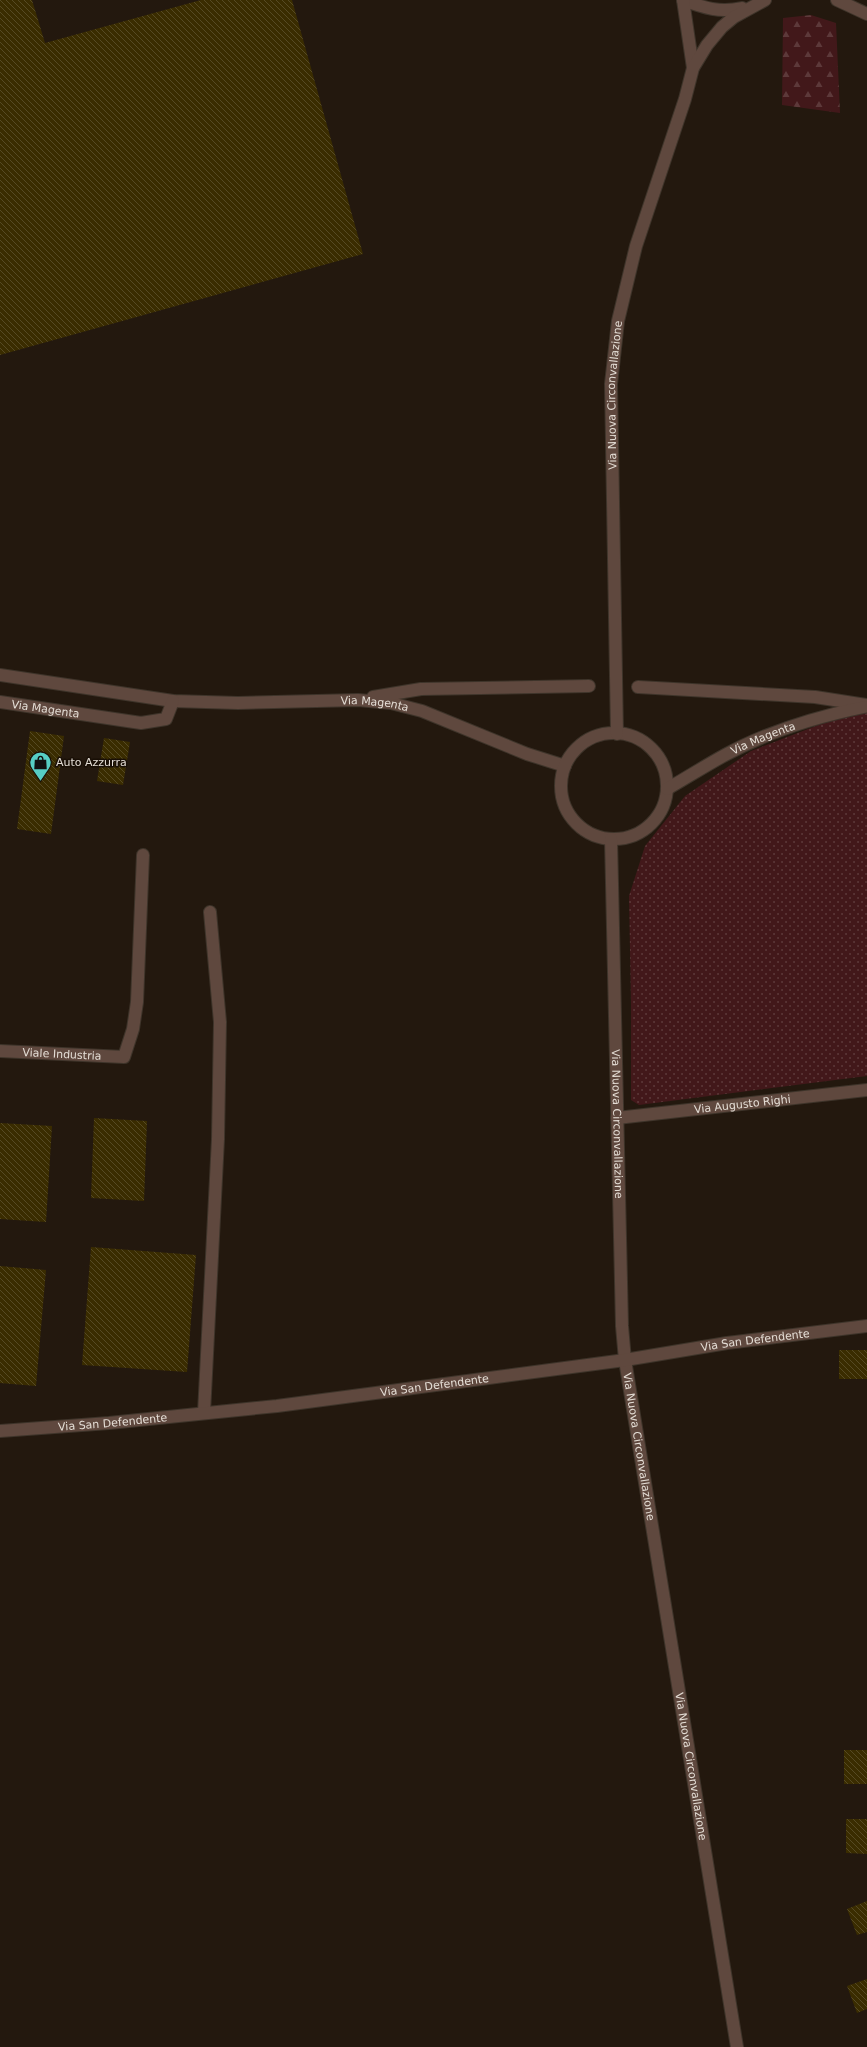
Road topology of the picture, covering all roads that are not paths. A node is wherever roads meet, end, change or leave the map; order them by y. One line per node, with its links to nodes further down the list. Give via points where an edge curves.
1 (683, 0): 4 (street, via 711,10 728,11); 6 (street)
2 (765, 0): 4 (street)
3 (837, 0): 5 (street)
4 (751, 6): 6 (street, via 722,27 707,44)
5 (867, 14)
6 (693, 68): 14 (street, Via Nuova Circonvallazione, via 636,246 617,328 611,384)
7 (0, 675): 11 (street, Via Magenta)
8 (589, 686): 10 (street, via 421,689)
9 (638, 686): 13 (street, via 815,697)
10 (358, 700): 11 (street, Via Magenta, via 238,703); 15 (street, Via Magenta, via 391,703 422,711 527,754)
11 (173, 701): 12 (street, Via Magenta, via 166,719 141,723)
12 (0, 702)
13 (867, 706): 16 (street, Via Magenta, via 828,714 784,729 726,754)
14 (617, 734): 15 (street, via 600,735 585,742 573,752); 16 (street, via 633,737 647,745 658,758 665,773)
15 (564, 766): 17 (street, via 562,800 569,815 590,833)
16 (667, 789): 17 (street, via 663,805 655,820 643,831 628,838)
17 (611, 839): 22 (street, Via Nuova Circonvallazione)
18 (143, 855): 20 (street, Viale Industria, via 136,1002 133,1029 124,1057)
19 (210, 912): 25 (street, via 220,1022 218,1139)
20 (0, 1051)
21 (867, 1090): 22 (street, Via Augusto Righi)
22 (617, 1118): 24 (street, Via Nuova Circonvallazione)
23 (867, 1326): 24 (street, Via San Defendente, via 727,1343)
24 (625, 1360): 25 (street, Via San Defendente, via 277,1406); 27 (street, Via Nuova Circonvallazione)
25 (204, 1413): 26 (street, Via San Defendente)
26 (0, 1432)
27 (737, 2047)

